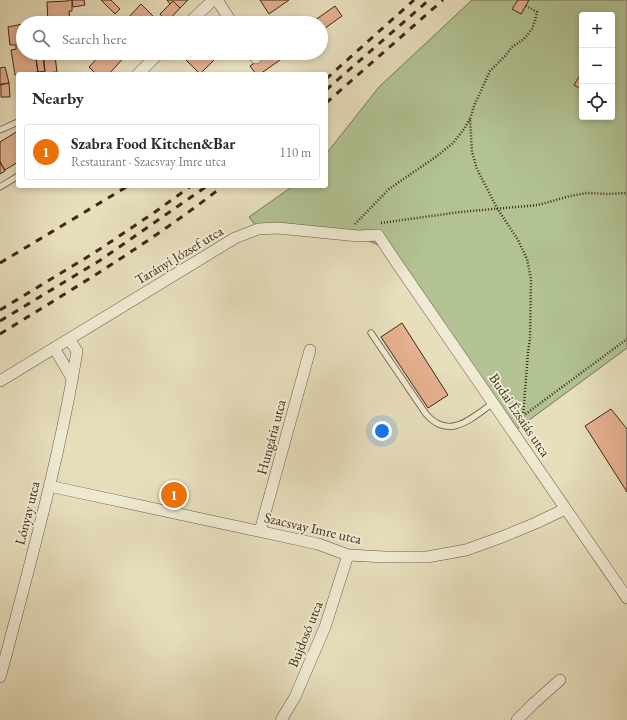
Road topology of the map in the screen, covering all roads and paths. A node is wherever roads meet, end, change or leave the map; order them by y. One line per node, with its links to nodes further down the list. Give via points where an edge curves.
1 (213, 0): 4 (street)
2 (217, 0): 5 (street)
3 (526, 6): 8 (path, via 537,12 532,29 490,71)
4 (196, 16)
5 (227, 16)
6 (152, 60): 7 (street)
7 (140, 72)
8 (470, 119): 14 (path, via 472,152 477,169); 16 (path, via 452,143 388,189 353,227)
9 (16, 123): 10 (lane)
10 (0, 130)
11 (16, 177): 12 (lane)
12 (0, 187)
13 (627, 193): 14 (path, via 587,193 538,205)
14 (497, 208): 15 (path); 26 (path, via 518,240 527,259 531,278 530,338)
15 (375, 224)
16 (360, 226)
17 (387, 249): 19 (street, Tarányi József utca, via 378,235 258,229 235,238); 25 (street, Budai Ézsaiás utca)
18 (371, 333): 25 (lane, via 426,414 437,423 459,425)
19 (69, 338): 21 (street, Tarányi József utca); 23 (street, Lónyay utca, via 77,351)
20 (627, 339): 26 (path)
21 (54, 348): 23 (street); 24 (street, Tarányi József utca)
22 (310, 350): 30 (street, Hungária utca)
23 (72, 378): 28 (street, Lónyay utca)
24 (0, 381)
25 (493, 403): 27 (street, Budai Ézsaiás utca)
26 (523, 416): 27 (path)
27 (508, 425): 29 (street, Budai Ézsaiás utca)
28 (49, 486): 30 (street, Szacsvay Imre utca); 33 (street, Lónyay utca)
29 (565, 509): 31 (street, Szacsvay Imre utca, via 466,550 427,557); 32 (street, Budai Ézsaiás utca)
30 (260, 531): 31 (street, Szacsvay Imre utca, via 318,544)
31 (348, 555): 35 (street, Bujdosó utca, via 325,627 295,698)
32 (627, 598)
33 (0, 677)
34 (560, 680): 36 (street)
35 (281, 720)
36 (517, 720)

